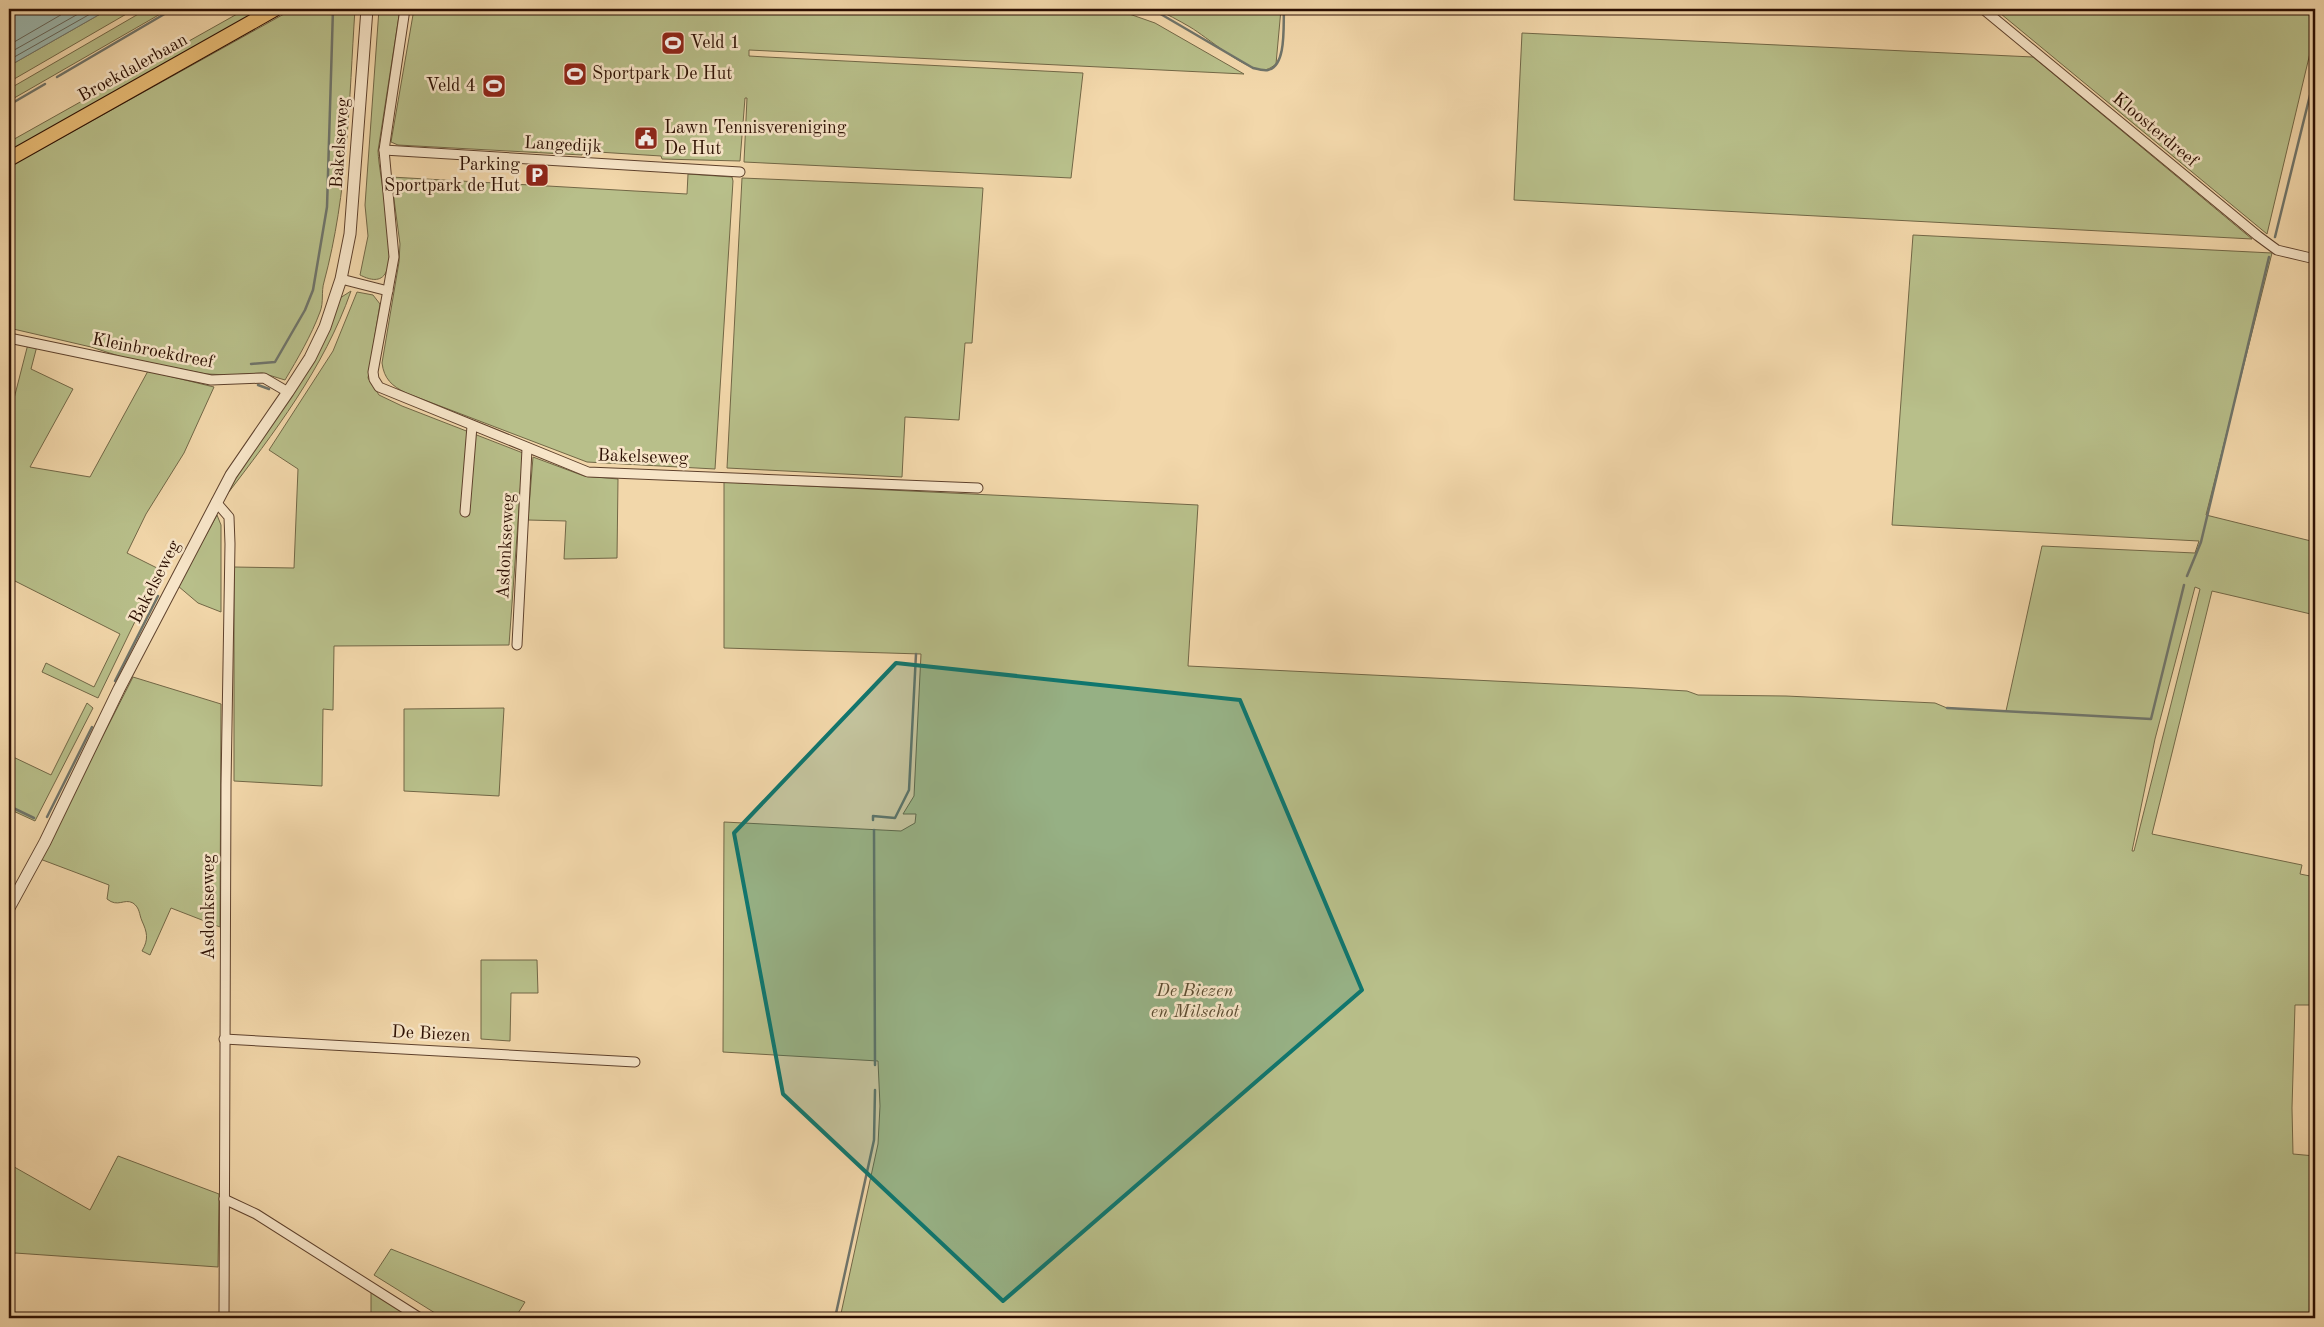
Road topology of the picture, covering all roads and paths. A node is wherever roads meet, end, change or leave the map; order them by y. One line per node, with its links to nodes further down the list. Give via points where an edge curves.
1 (276, 9): 6 (main road, Broekdalerbaan)
2 (367, 9): 9 (street, Bakelseweg, via 352,221)
3 (404, 9): 5 (street)
4 (1983, 9): 8 (street, Kloosterdreef, via 2258,236 2277,250)
5 (384, 150): 7 (street, Langedijk); 10 (street, Bakelseweg, via 394,248)
6 (9, 159)
7 (740, 172)
8 (2315, 259)
9 (341, 279): 10 (street); 12 (street, Bakelseweg, via 325,327)
10 (388, 291): 13 (street, Bakelseweg, via 373,372 377,384 385,392)
11 (9, 338): 12 (street, Kleinbroekdreef, via 211,380 264,378)
12 (288, 392): 16 (street, Bakelseweg)
13 (472, 426): 14 (street, Bakelseweg); 17 (street)
14 (527, 449): 15 (street, Bakelseweg, via 588,472); 18 (street, Asdonkseweg)
15 (978, 488)
16 (216, 502): 19 (street, Bakelseweg); 20 (street, Asdonkseweg, via 230,520)
17 (465, 512)
18 (517, 645)
19 (9, 908)
20 (224, 1039): 21 (street, De Biezen); 22 (street, Asdonkseweg)
21 (635, 1062)
22 (224, 1199): 23 (street, Asdonkseweg); 24 (street, via 256,1214)
23 (224, 1318)
24 (420, 1318)

